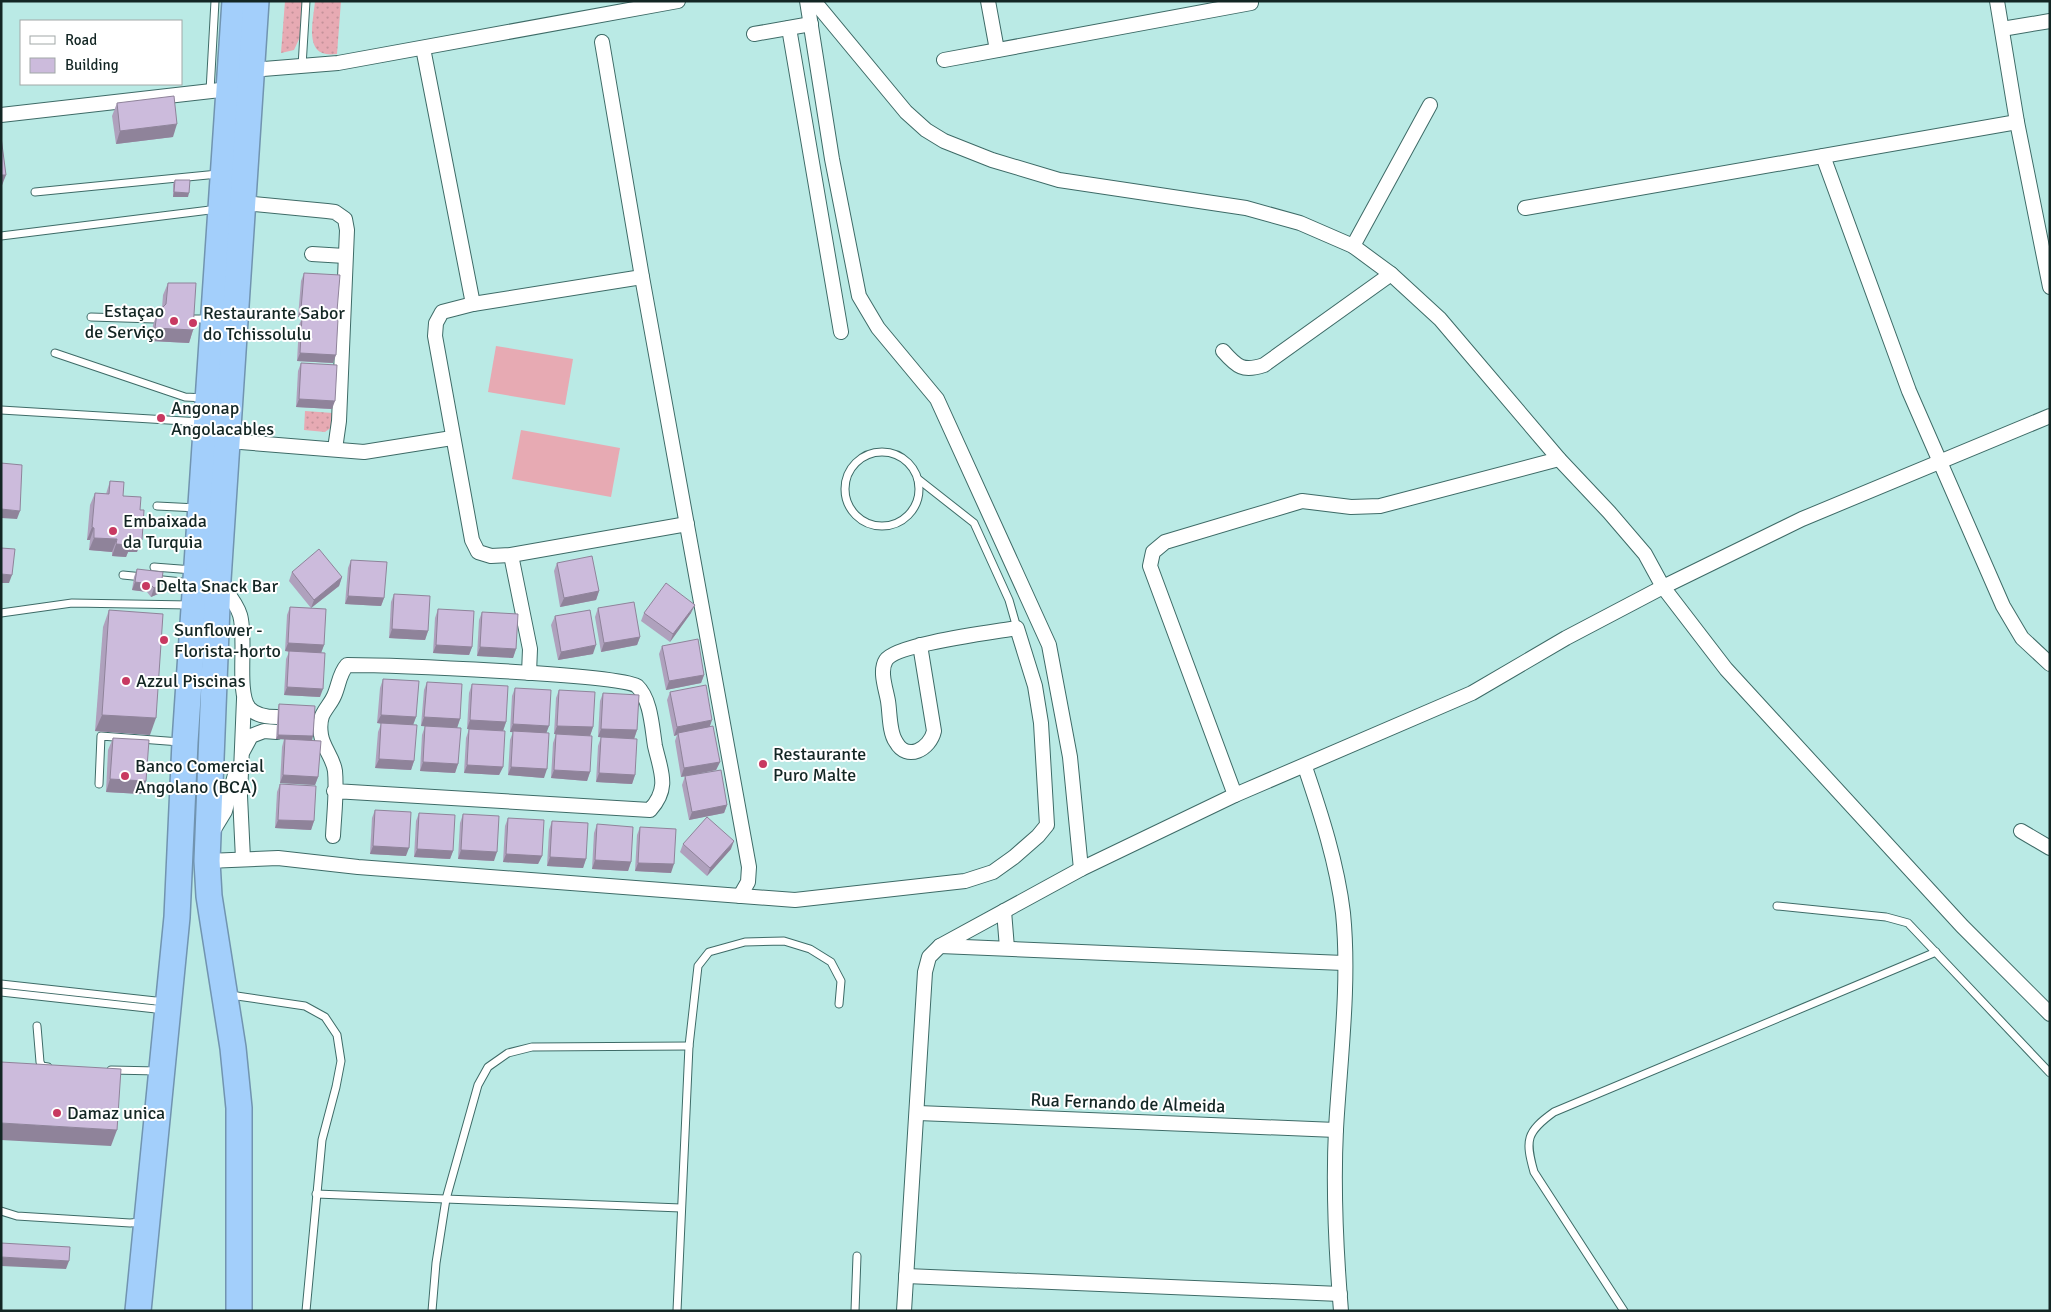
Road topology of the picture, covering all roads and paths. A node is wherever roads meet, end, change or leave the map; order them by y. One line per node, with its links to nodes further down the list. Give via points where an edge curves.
1 (216, 1): 23 (lane)
2 (235, 1): 23 (highway)
3 (256, 1): 22 (highway)
4 (306, 1): 21 (lane)
5 (678, 1): 18 (street)
6 (807, 1): 13 (street)
7 (814, 1): 33 (street, via 906,112 944,141 992,160 1059,180 1246,208 1300,223)
8 (988, 1): 19 (street)
9 (1997, 1): 15 (street)
10 (1252, 3): 11 (street)
11 (1192, 7): 19 (street)
12 (2050, 21): 15 (street)
13 (811, 24): 14 (street); 82 (street, via 832,159 860,296 878,328 937,399 1049,645 1070,757)
14 (789, 28): 16 (street); 42 (street)
15 (2002, 30): 26 (street)
16 (754, 34)
17 (602, 42): 37 (street)
18 (423, 48): 21 (street); 39 (street)
19 (997, 50): 20 (street)
20 (944, 60)
21 (302, 66): 22 (street)
22 (251, 70): 30 (highway)
23 (219, 90): 25 (street); 28 (highway)
24 (1430, 105): 33 (street)
25 (1, 114)
26 (2017, 122): 27 (street); 38 (street)
27 (1823, 156): 31 (street); 53 (street, via 1909,391)
28 (223, 174): 29 (lane); 30 (highway)
29 (36, 192)
30 (232, 206): 32 (lane); 35 (street, via 335,212 344,219 347,230); 45 (highway, via 204,319); 50 (highway)
31 (1525, 208)
32 (1, 236)
33 (1353, 246): 36 (street)
34 (312, 254): 35 (street)
35 (345, 256): 51 (street, via 339,421)
36 (1391, 274): 43 (street, via 1264,365 1244,369); 52 (street, via 1440,319)
37 (642, 277): 39 (street); 57 (street)
38 (2050, 287)
39 (473, 304): 49 (street, via 442,312 436,323 435,336)
40 (91, 318): 41 (lane)
41 (155, 319)
42 (841, 332)
43 (1223, 352)
44 (55, 353): 45 (lane, via 185,397)
45 (208, 398): 48 (highway)
46 (1, 410): 48 (lane)
47 (2050, 416): 53 (street)
48 (207, 422): 56 (highway)
49 (452, 438): 51 (street, via 364,452); 58 (street, via 478,552 491,556)
50 (228, 441): 51 (street); 61 (highway)
51 (335, 449)
52 (1559, 459): 62 (street, via 1645,554); 76 (street, via 1380,506 1351,507 1302,501 1165,542 1153,552 1150,566)
53 (1942, 462): 62 (street, via 1802,519); 66 (street, via 2003,606 2022,638)
54 (918, 479): 54 (lane, via 913,468 895,454 884,451 872,453 853,466 847,476 846,499 861,520 886,526 909,515 916,504); 64 (lane, via 974,523 1009,600)
55 (157, 506): 56 (lane)
56 (202, 508): 61 (highway)
57 (687, 524): 58 (street); 83 (street, via 749,867 748,882)
58 (511, 555): 67 (street, via 530,648)
59 (154, 567): 61 (lane)
60 (123, 575): 61 (lane)
61 (202, 585): 63 (lane); 68 (street, via 234,602 240,615); 71 (highway); 80 (highway)
62 (1664, 587): 73 (street, via 1566,638 1472,693); 95 (street, via 1726,669 1962,926)
63 (1, 613)
64 (1017, 628): 65 (street); 83 (street, via 1035,686 1041,723 1048,809 1047,824 1038,836 993,872 964,881 795,900)
65 (920, 645): 65 (street, via 891,654 884,665 894,739 903,750 910,752 929,744 934,731)
66 (2050, 664)
67 (529, 673): 75 (street, via 347,665 341,671 334,696 317,720 317,735 333,760); 75 (street, via 624,680 636,684 647,706 663,782 660,799 650,810)
68 (244, 698): 69 (street, via 256,714); 72 (street)
69 (277, 717)
70 (277, 732): 72 (street, via 264,731 251,736)
71 (185, 742): 74 (lane, via 101,736); 94 (highway, via 177,917)
72 (242, 754): 80 (street, via 224,811); 81 (street, via 240,816)
73 (1305, 767): 76 (street); 89 (street, via 1334,864 1343,913)
74 (98, 784)
75 (334, 791): 78 (street)
76 (1235, 795): 82 (street)
77 (2021, 830): 79 (street)
78 (332, 836)
79 (2050, 848)
80 (207, 850): 81 (street); 92 (highway, via 209,896)
81 (243, 859): 83 (street, via 289,858 358,867)
82 (1081, 869): 85 (street)
83 (740, 896)
84 (1777, 906): 88 (lane, via 1897,919 1912,927)
85 (1004, 911): 86 (street); 87 (street)
86 (940, 946): 87 (street); 102 (street, via 929,957 925,972)
87 (1008, 948): 89 (street)
88 (1936, 952): 101 (lane); 124 (lane, via 1554,1112 1536,1125 1527,1148 1534,1172)
89 (1344, 963): 103 (street)
90 (1, 984): 94 (lane)
91 (1, 992): 94 (lane)
92 (224, 994): 104 (lane, via 305,1006 325,1017 336,1034 340,1061 322,1140); 112 (highway, via 239,1108)
93 (838, 1004): 97 (lane, via 841,981 831,962 810,949 784,941 745,942 709,952 698,966)
94 (168, 1006): 100 (highway)
95 (2050, 1014)
96 (37, 1026): 98 (lane, via 40,1062 45,1067)
97 (689, 1046): 105 (lane, via 532,1047 508,1053 488,1067 478,1085); 106 (lane)
98 (54, 1068)
99 (100, 1069): 100 (lane)
100 (163, 1071): 108 (highway)
101 (2050, 1072)
102 (918, 1113): 103 (street, Rua Fernando de Almeida); 111 (street)
103 (1336, 1130): 113 (street)
104 (316, 1194): 105 (lane); 118 (lane)
105 (446, 1199): 106 (lane); 119 (lane)
106 (681, 1208): 120 (lane)
107 (1, 1211): 108 (lane, via 17,1216 130,1223)
108 (146, 1221): 110 (highway)
109 (856, 1256): 121 (lane)
110 (140, 1273): 114 (highway); 115 (highway, via 142,1289)
111 (906, 1276): 113 (street); 122 (street)
112 (241, 1277): 116 (highway, via 238,1293); 117 (highway)
113 (1340, 1294): 123 (street)
114 (138, 1311)
115 (153, 1311)
116 (228, 1311)
117 (239, 1311)
118 (306, 1311)
119 (432, 1311)
120 (677, 1311)
121 (855, 1311)
122 (904, 1311)
123 (1341, 1311)
124 (1624, 1311)

